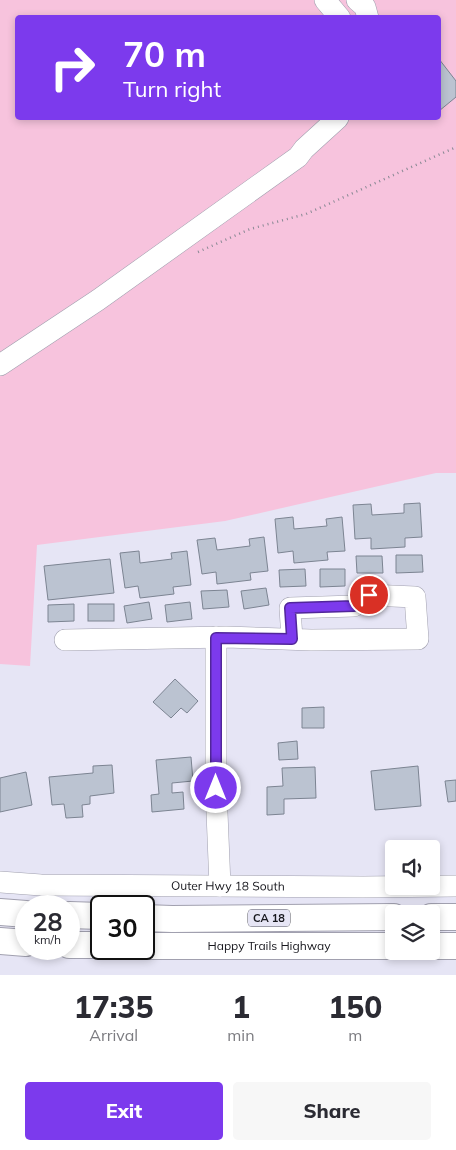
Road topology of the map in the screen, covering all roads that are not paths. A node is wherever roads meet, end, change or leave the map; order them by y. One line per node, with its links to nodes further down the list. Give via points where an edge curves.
1 (325, 0): 3 (street)
2 (357, 0): 4 (street, via 365,7)
3 (338, 15)
4 (367, 15)
5 (336, 120): 6 (street, via 298,158 98,300)
6 (0, 365)
7 (216, 638): 8 (street); 9 (street); 11 (street)
8 (292, 639): 8 (street, via 418,639 415,597 369,595 354,606 290,608)
9 (65, 640)
10 (0, 882): 11 (street, Outer Hwy 18 South)
11 (220, 886): 12 (street, Outer Hwy 18 South)
12 (456, 886)
13 (0, 912): 14 (main road)
14 (15, 913)
15 (385, 917): 18 (main road, CA 18)
16 (440, 917): 17 (main road)
17 (456, 917)
18 (155, 918)
19 (0, 941): 20 (main road)
20 (15, 942)
21 (155, 946): 22 (main road, Happy Trails Highway)
22 (385, 946)
23 (440, 946): 24 (main road)
24 (456, 946)

